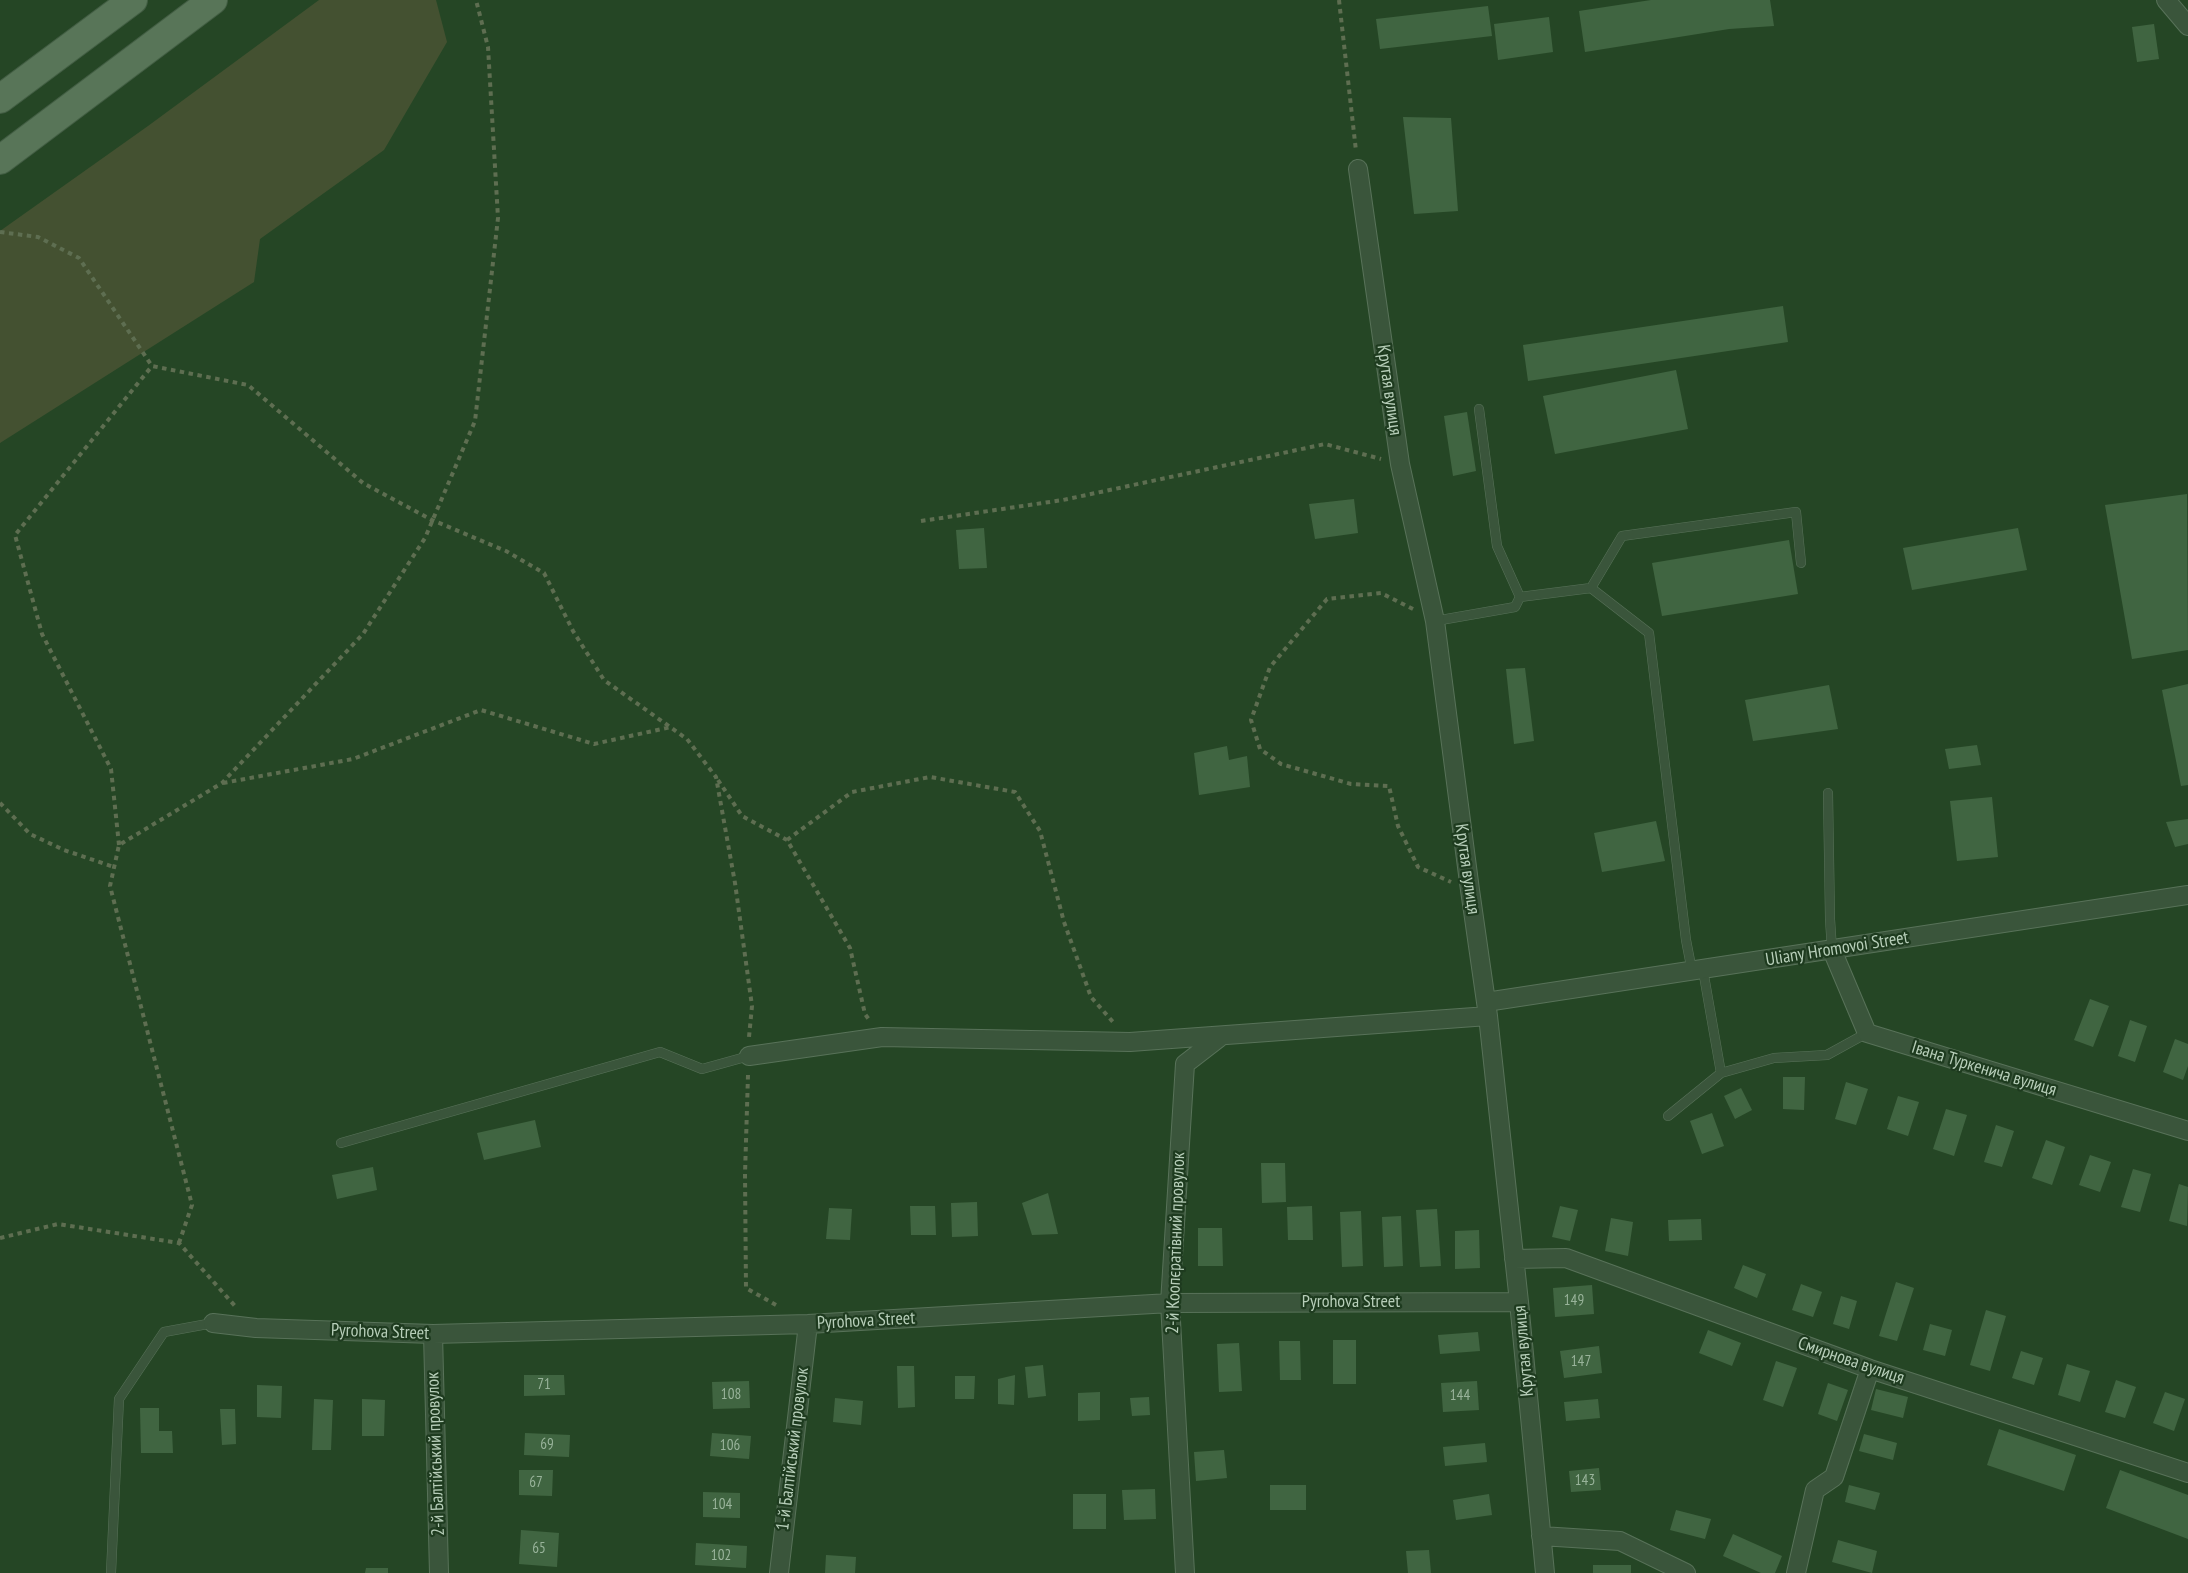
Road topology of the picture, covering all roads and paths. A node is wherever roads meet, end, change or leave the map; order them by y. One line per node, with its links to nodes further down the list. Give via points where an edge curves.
1 (133, 0): 7 (main road)
2 (213, 0): 8 (main road)
3 (476, 0): 14 (path, via 488,47 498,218 475,422)
4 (1339, 0): 9 (path)
5 (2166, 0): 6 (street)
6 (2188, 26)
7 (0, 99)
8 (0, 160)
9 (1358, 169): 13 (street, Крутая вулиця)
10 (0, 232): 11 (path, via 38,237 79,258)
11 (152, 366): 14 (path, via 248,385 363,483); 26 (path, via 15,535 42,634 111,769)
12 (1479, 409): 18 (lane, via 1497,546)
13 (1400, 464): 15 (path, via 1325,444 1063,500); 19 (street, Крутая вулиця)
14 (432, 520): 20 (path, via 506,550 544,573 604,681); 22 (path, via 425,538 363,634)
15 (921, 521)
16 (1801, 563): 17 (lane, via 1796,512 1622,536)
17 (1591, 588): 18 (lane); 31 (lane, via 1649,633 1686,940)
18 (1520, 597): 19 (lane, via 1515,607)
19 (1436, 621): 28 (street, Крутая вулиця); 28 (path, via 1381,593 1327,599 1270,667 1251,720 1260,749 1281,764 1351,784 1389,786 1398,826 1418,867)
20 (670, 727): 21 (path, via 687,739); 22 (path, via 594,744 481,710 353,759)
21 (716, 777): 25 (path, via 742,816); 37 (path, via 752,1006)
22 (222, 783): 26 (path)
23 (1828, 793): 30 (lane)
24 (0, 803): 27 (path, via 30,834)
25 (787, 840): 34 (path, via 850,948 865,1014); 36 (path, via 852,792 930,777 1015,792 1040,831 1064,922 1091,997)
26 (119, 845): 27 (path)
27 (114, 867): 43 (path, via 110,886 192,1205)
28 (1470, 890): 32 (street, Крутая вулиця)
29 (2188, 895): 30 (street, Uliany Hromovoi Street)
30 (1832, 950): 31 (street, Uliany Hromovoi Street); 33 (street)
31 (1698, 971): 32 (street, Uliany Hromovoi Street); 38 (lane)
32 (1487, 1009): 35 (street, Uliany Hromovoi Street); 44 (street, Крутая вулиця)
33 (1867, 1033): 38 (lane, via 1827,1055 1774,1058); 40 (street, Івана Туркенича вулиця)
34 (882, 1037): 36 (street, Uliany Hromovoi Street); 37 (street, Uliany Hromovoi Street)
35 (1220, 1037): 36 (street, Uliany Hromovoi Street); 46 (street, 2-й Коопєратівний провулок, via 1185,1064)
36 (1130, 1042)
37 (749, 1056): 41 (lane, via 702,1069 660,1052); 48 (path, via 746,1288)
38 (1720, 1073): 39 (lane)
39 (1668, 1116)
40 (2188, 1131)
41 (341, 1143)
42 (0, 1238): 43 (path, via 58,1224)
43 (179, 1243): 49 (path)
44 (1514, 1259): 45 (street, Крутая вулиця); 51 (street, Смирнова вулиця, via 1566,1258)
45 (1519, 1302): 46 (street, Pyrohova Street); 53 (street, Крутая вулиця)
46 (1170, 1303): 48 (street, Pyrohova Street); 57 (street, 2-й Коопєратівний провулок)
47 (213, 1323): 49 (street, Pyrohova Street); 54 (lane, via 164,1332 119,1399)
48 (807, 1324): 50 (street, Pyrohova Street); 56 (street, 1-й Балтійський провулок)
49 (256, 1328): 50 (street, Pyrohova Street)
50 (433, 1334): 55 (street, 2-й Балтійський провулок)
51 (1870, 1369): 52 (street, Смирнова вулиця); 60 (street, via 1834,1477 1815,1490)
52 (2188, 1473)
53 (1541, 1536): 58 (street, Крутая вулиця); 59 (street, via 1620,1541)
54 (111, 1573)
55 (439, 1573)
56 (779, 1573)
57 (1185, 1573)
58 (1545, 1573)
59 (1686, 1573)
60 (1796, 1573)

